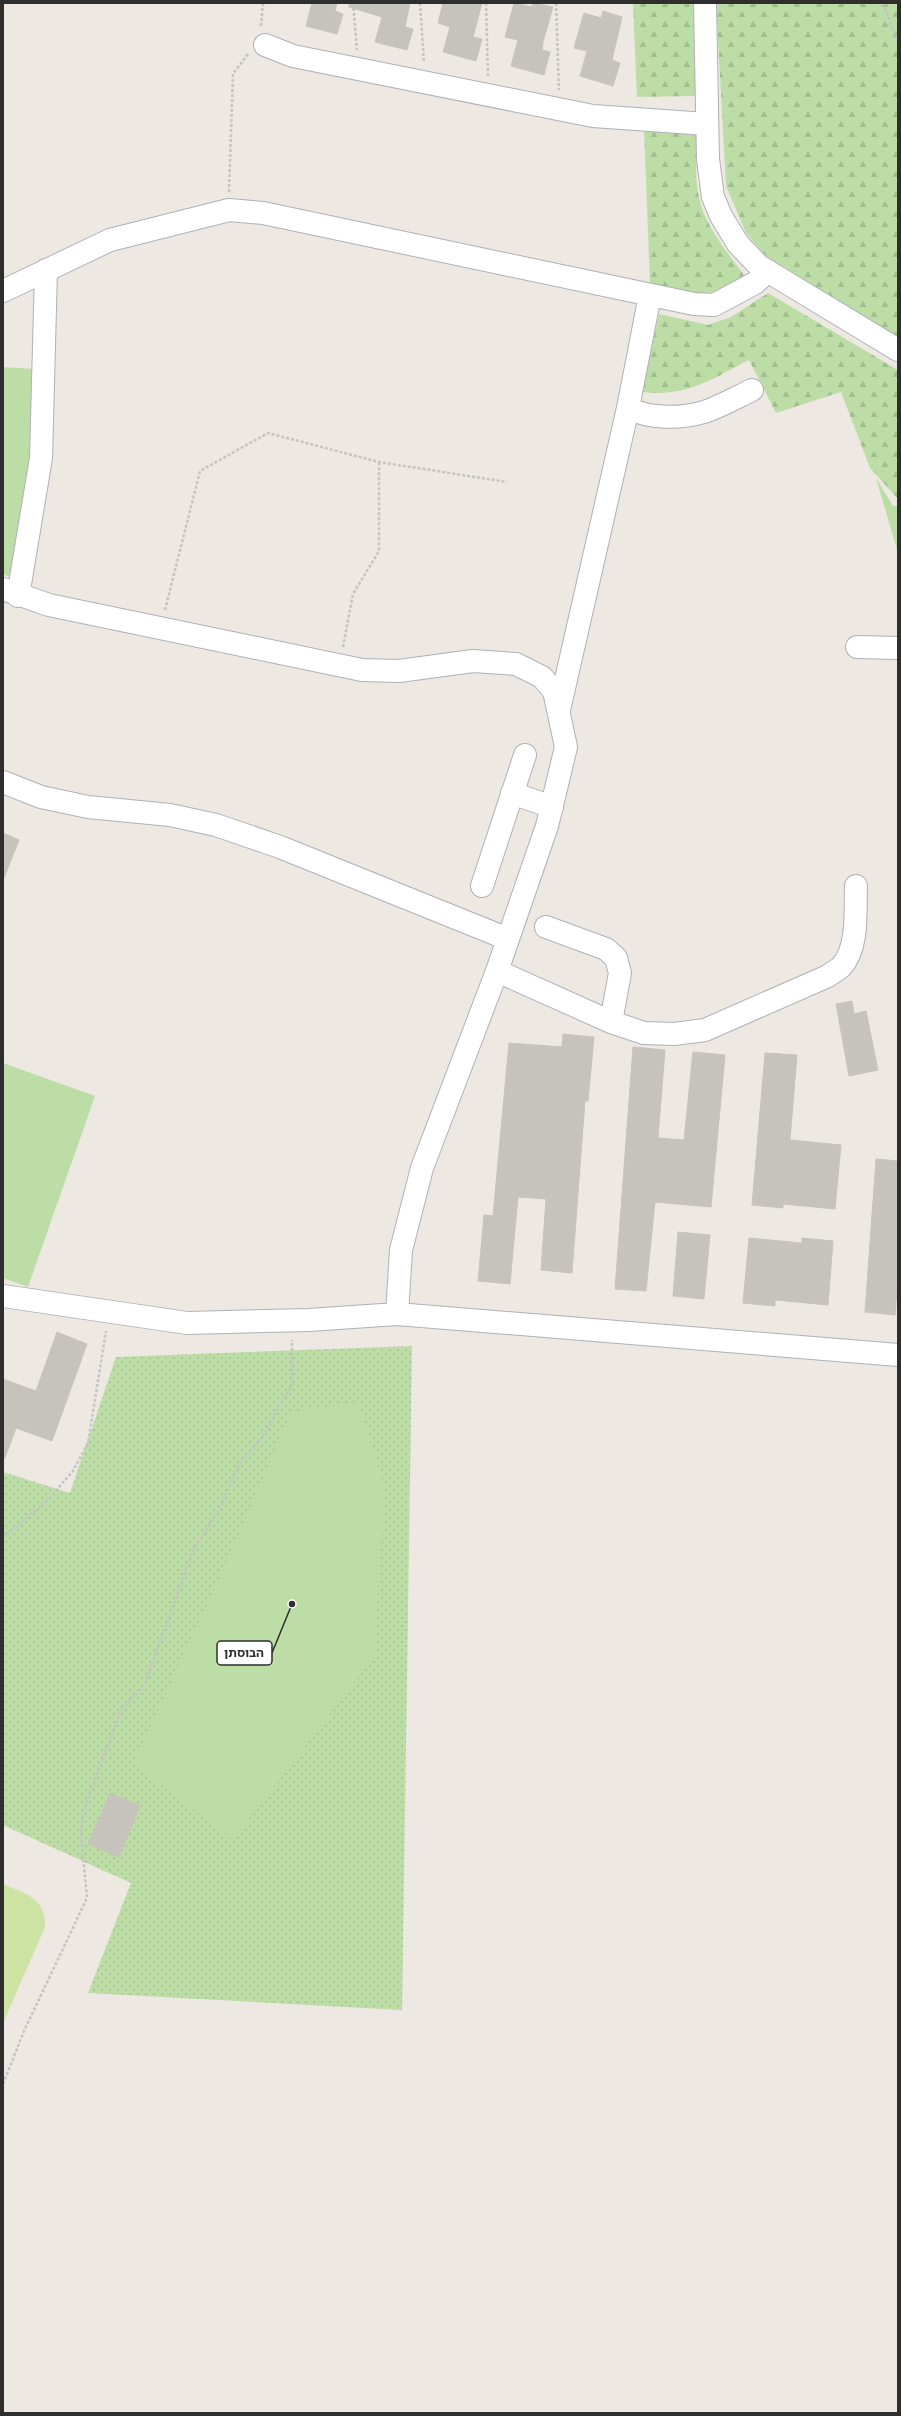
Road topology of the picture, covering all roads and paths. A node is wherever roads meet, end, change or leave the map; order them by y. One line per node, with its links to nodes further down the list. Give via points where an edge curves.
1 (263, 3): 8 (path)
2 (352, 3): 10 (path)
3 (420, 3): 11 (path)
4 (486, 3): 12 (path)
5 (556, 3): 13 (path)
6 (705, 3): 14 (street)
7 (883, 3): 9 (path)
8 (259, 41): 10 (street, via 293,56); 15 (path, via 233,74)
9 (898, 42)
10 (359, 68): 11 (street)
11 (425, 81): 12 (street)
12 (488, 95): 13 (street)
13 (560, 109): 14 (street, via 592,116)
14 (707, 124): 17 (street, via 708,159 713,197 718,210 738,244 759,266)
15 (229, 210): 16 (street, via 110,240); 19 (street, via 263,213)
16 (46, 270): 18 (street); 25 (street, via 41,458)
17 (768, 271): 19 (street, via 755,283 714,305 694,304); 20 (street)
18 (3, 291)
19 (650, 295): 22 (street)
20 (898, 350)
21 (752, 390): 22 (street, via 704,412 664,417 640,414)
22 (628, 408): 30 (street)
23 (379, 462): 24 (path); 26 (path, via 268,433 200,470); 29 (path, via 379,551 353,594)
24 (507, 482)
25 (11, 593): 26 (street, via 49,605)
26 (160, 628): 29 (street)
27 (857, 647): 28 (street)
28 (898, 648)
29 (339, 665): 30 (street, via 362,670 399,671 473,661 516,664 542,677 554,691)
30 (559, 710): 34 (street, via 566,748)
31 (525, 755): 33 (street)
32 (3, 782): 38 (street, via 41,797 88,807 170,815 216,825 280,847)
33 (512, 793): 34 (street); 35 (street)
34 (552, 807): 38 (street)
35 (482, 886)
36 (856, 886): 40 (street, via 851,948 841,967 828,976 705,1030 674,1034 644,1033)
37 (546, 927): 40 (street, via 606,949 616,958 620,974)
38 (508, 939): 39 (street)
39 (497, 971): 40 (street); 43 (street, via 422,1168 401,1250)
40 (611, 1022)
41 (3, 1296): 42 (street)
42 (108, 1313): 44 (street, via 186,1323); 46 (path, via 88,1443 73,1471 46,1502)
43 (397, 1314): 44 (street); 45 (street)
44 (292, 1320): 47 (path, via 292,1386 279,1405 267,1432 239,1464 221,1506 192,1554 145,1684 121,1710 84,1809 81,1834 87,1898 24,2031)
45 (898, 1355)
46 (3, 1537)
47 (3, 2084)

